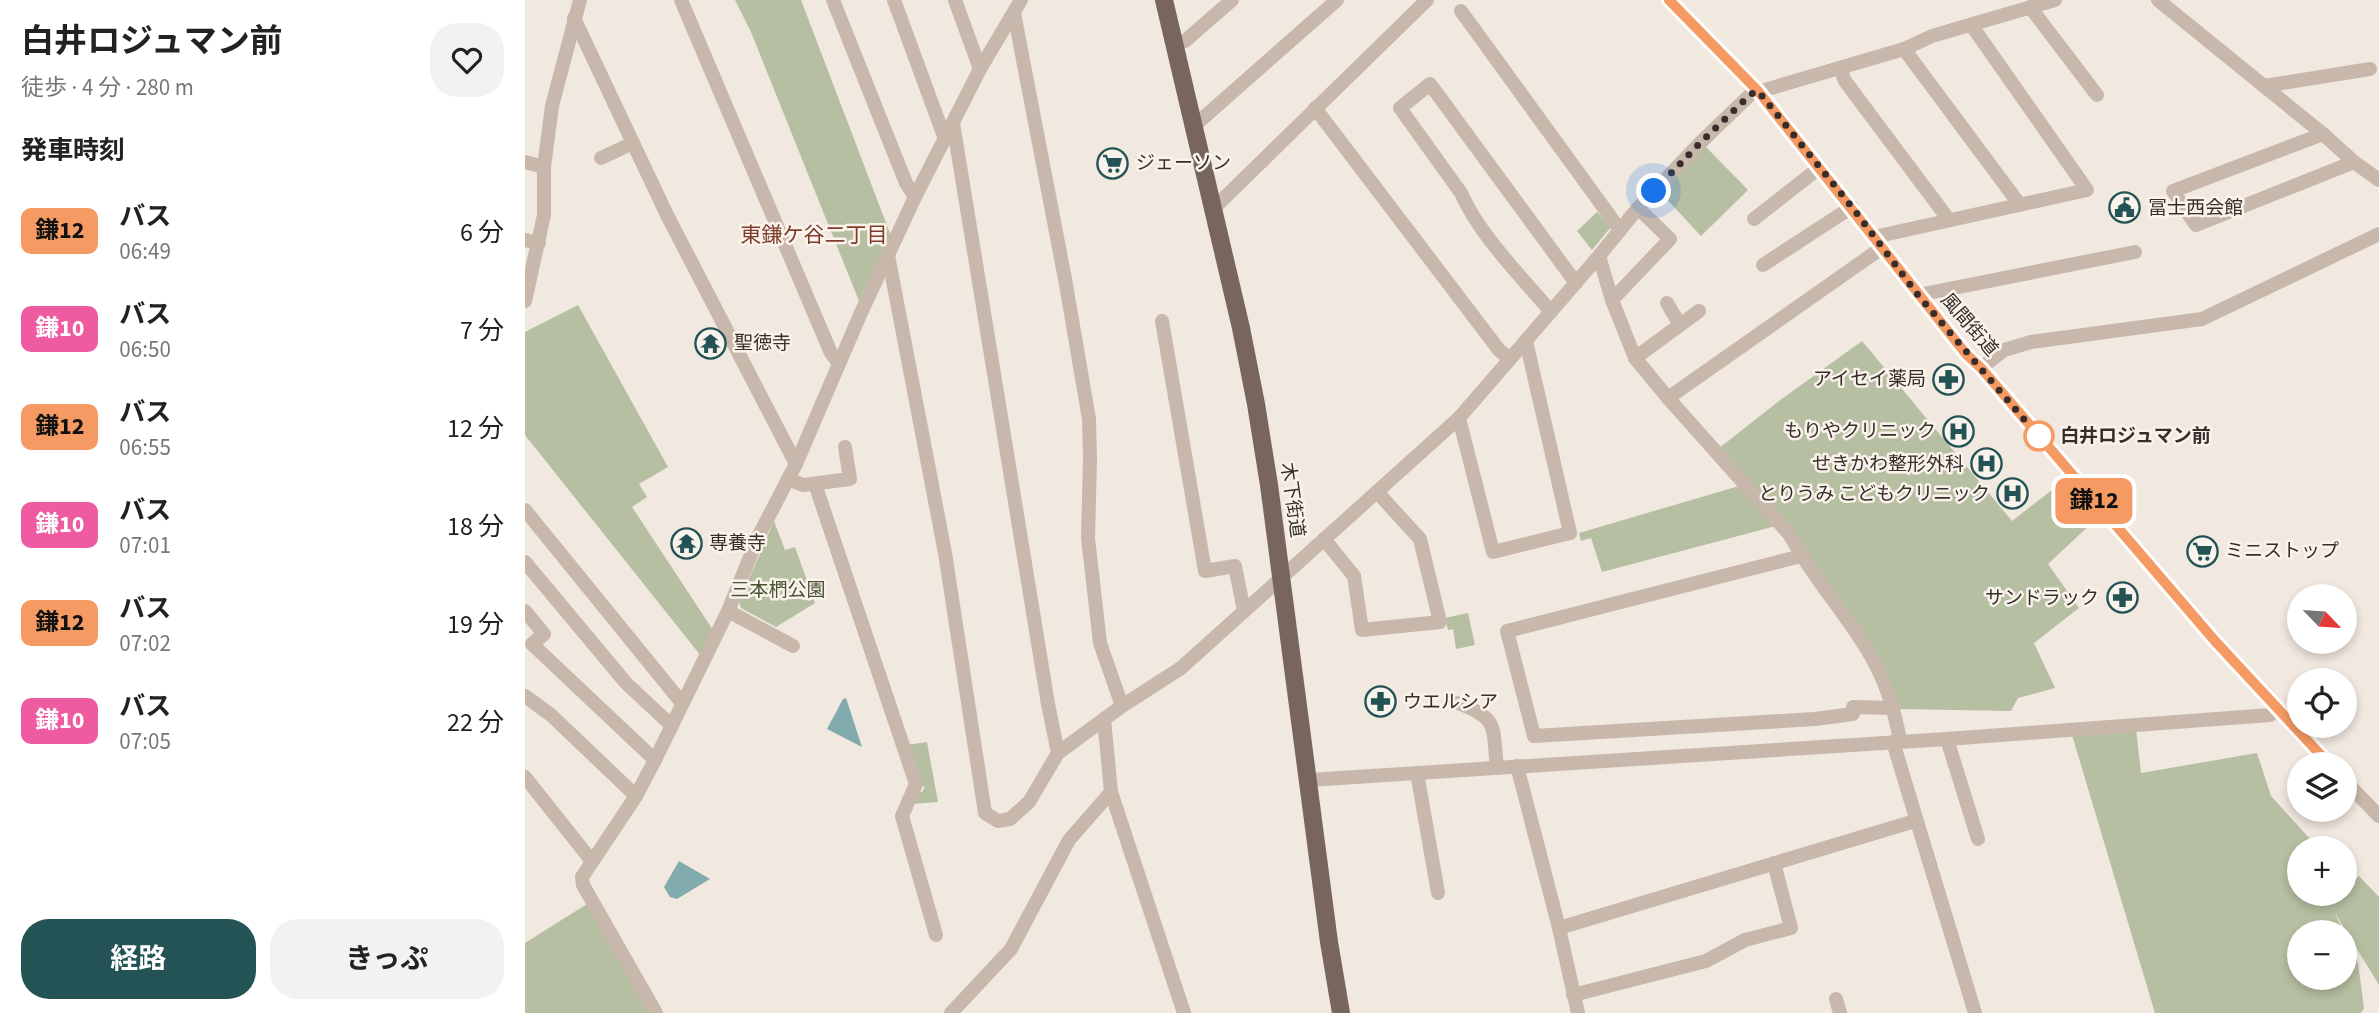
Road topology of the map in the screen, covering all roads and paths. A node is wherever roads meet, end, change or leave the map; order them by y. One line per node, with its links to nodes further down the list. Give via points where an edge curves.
1 (580, 0): 16 (street)
2 (681, 0): 65 (street)
3 (834, 0): 38 (street)
4 (894, 0): 30 (street)
5 (955, 0): 21 (street)
6 (1164, 0): 18 (main road, 木下街道)
7 (1232, 0): 18 (street, via 1185,41)
8 (1337, 0): 28 (street)
9 (1427, 0): 26 (street)
10 (1669, 0): 24 (street, 風間街道)
11 (2055, 0): 14 (street)
12 (2158, 0): 23 (street)
13 (1017, 6): 21 (street); 86 (street, via 1089,419 1088,538 1100,643)
14 (2030, 7): 17 (street); 25 (street)
15 (1461, 11): 45 (street)
16 (574, 19): 31 (street); 35 (street, via 552,106)
17 (1972, 26): 19 (street); 39 (street, via 2087,191)
18 (1174, 42): 28 (main road, 木下街道)
19 (1904, 49): 20 (street); 39 (street)
20 (1840, 68): 24 (street); 44 (street, via 1845,81)
21 (980, 69): 27 (street)
22 (2369, 69): 23 (street)
23 (2264, 86): 29 (street)
24 (1758, 91): 36 (street, 風間街道); 41 (street)
25 (2097, 95)
26 (1315, 107): 42 (street); 64 (street)
27 (953, 123): 30 (street); 94 (street)
28 (1194, 126): 42 (main road, 木下街道)
29 (2323, 134): 34 (street); 34 (street, via 2173,191 2196,225)
30 (945, 139): 38 (street)
31 (633, 143): 32 (street); 70 (street)
32 (601, 158)
33 (525, 162): 35 (street)
34 (2354, 162): 37 (street)
35 (544, 167): 47 (street, via 544,215)
36 (1819, 167): 40 (street, 風間街道); 43 (street)
37 (2379, 180)
38 (915, 197): 50 (street)
39 (2020, 205): 44 (street)
40 (1852, 207): 48 (street, 風間街道); 52 (street)
41 (1638, 208): 45 (street); 55 (street, via 1669,239)
42 (1213, 209): 78 (main road, 木下街道, via 1256,404)
43 (1754, 219)
44 (1949, 220): 48 (street)
45 (1620, 230): 51 (street)
46 (2379, 234): 66 (street, via 2202,320 2031,342 2004,350)
47 (532, 242): 56 (street)
48 (1879, 242): 54 (street, 風間街道); 67 (street)
49 (2135, 252): 54 (street)
50 (888, 255): 65 (street); 94 (street, via 946,553 985,813 998,821 1010,819 1029,802)
51 (1599, 257): 53 (street); 55 (street)
52 (1763, 265)
53 (1576, 283): 59 (street); 59 (street, via 1430,83 1400,108 1486,234)
54 (1918, 295): 66 (street, 風間街道)
55 (1612, 300): 63 (street)
56 (525, 301)
57 (1667, 303): 61 (street)
58 (1699, 311): 61 (street)
59 (1551, 312): 62 (street)
60 (1162, 321): 81 (street, via 1205,571 1235,566)
61 (1680, 325): 63 (street)
62 (1526, 341): 64 (street); 68 (street, via 1570,533 1493,552)
63 (1635, 358): 67 (street)
64 (1510, 359): 68 (street)
65 (839, 363): 70 (street)
66 (1981, 368): 88 (street, 風間街道)
67 (1668, 398): 76 (street, via 1790,536)
68 (1459, 418): 73 (street)
69 (845, 447): 72 (street, via 850,479)
70 (796, 464): 71 (street)
71 (787, 480): 72 (street); 80 (street)
72 (815, 484): 111 (street, via 916,784 902,816)
73 (1378, 493): 75 (street); 75 (street, via 1420,539 1440,622 1362,630 1354,576)
74 (525, 510): 84 (street)
75 (1324, 539): 78 (street)
76 (1801, 556): 87 (street, via 1873,659); 87 (street, via 1507,631 1534,736 1815,719 1853,714 1853,707)
77 (525, 562): 90 (street, via 626,683)
78 (1281, 577): 81 (street); 100 (main road, 木下街道)
79 (525, 611): 95 (street, via 544,634 532,644)
80 (727, 611): 82 (street); 84 (street)
81 (1244, 611): 86 (street, via 1181,668)
82 (793, 646)
83 (525, 696): 103 (street)
84 (683, 703): 90 (street)
85 (1458, 703): 97 (street, via 1481,712 1491,722)
86 (1122, 706): 89 (street)
87 (1894, 708): 92 (street)
88 (2276, 709): 91 (street, via 2270,715); 93 (street, 風間街道)
89 (1104, 719): 94 (street); 101 (street)
90 (672, 726): 95 (street)
91 (1947, 738): 92 (street); 106 (street)
92 (1897, 741): 96 (street); 105 (street)
93 (2317, 752)
94 (1058, 753)
95 (655, 760): 103 (street)
96 (1517, 766): 97 (street); 110 (street)
97 (1497, 767): 98 (street)
98 (1417, 773): 100 (street); 109 (street)
99 (525, 777): 107 (street)
100 (1309, 780): 116 (main road, 木下街道)
101 (1111, 792): 114 (street, via 1069,840 1011,949); 115 (street)
102 (2357, 793): 104 (street)
103 (636, 796): 107 (street)
104 (2379, 816)
105 (1915, 821): 108 (street); 118 (street)
106 (1978, 839)
107 (591, 860): 113 (street, via 583,885)
108 (1774, 863): 110 (street); 112 (street, via 1791,928 1745,940 1706,961)
109 (1438, 892)
110 (1559, 928): 112 (street)
111 (936, 935)
112 (1573, 995): 117 (street)
113 (656, 1013)
114 (951, 1013)
115 (1184, 1013)
116 (1341, 1013)
117 (1578, 1013)
118 (1975, 1013)

